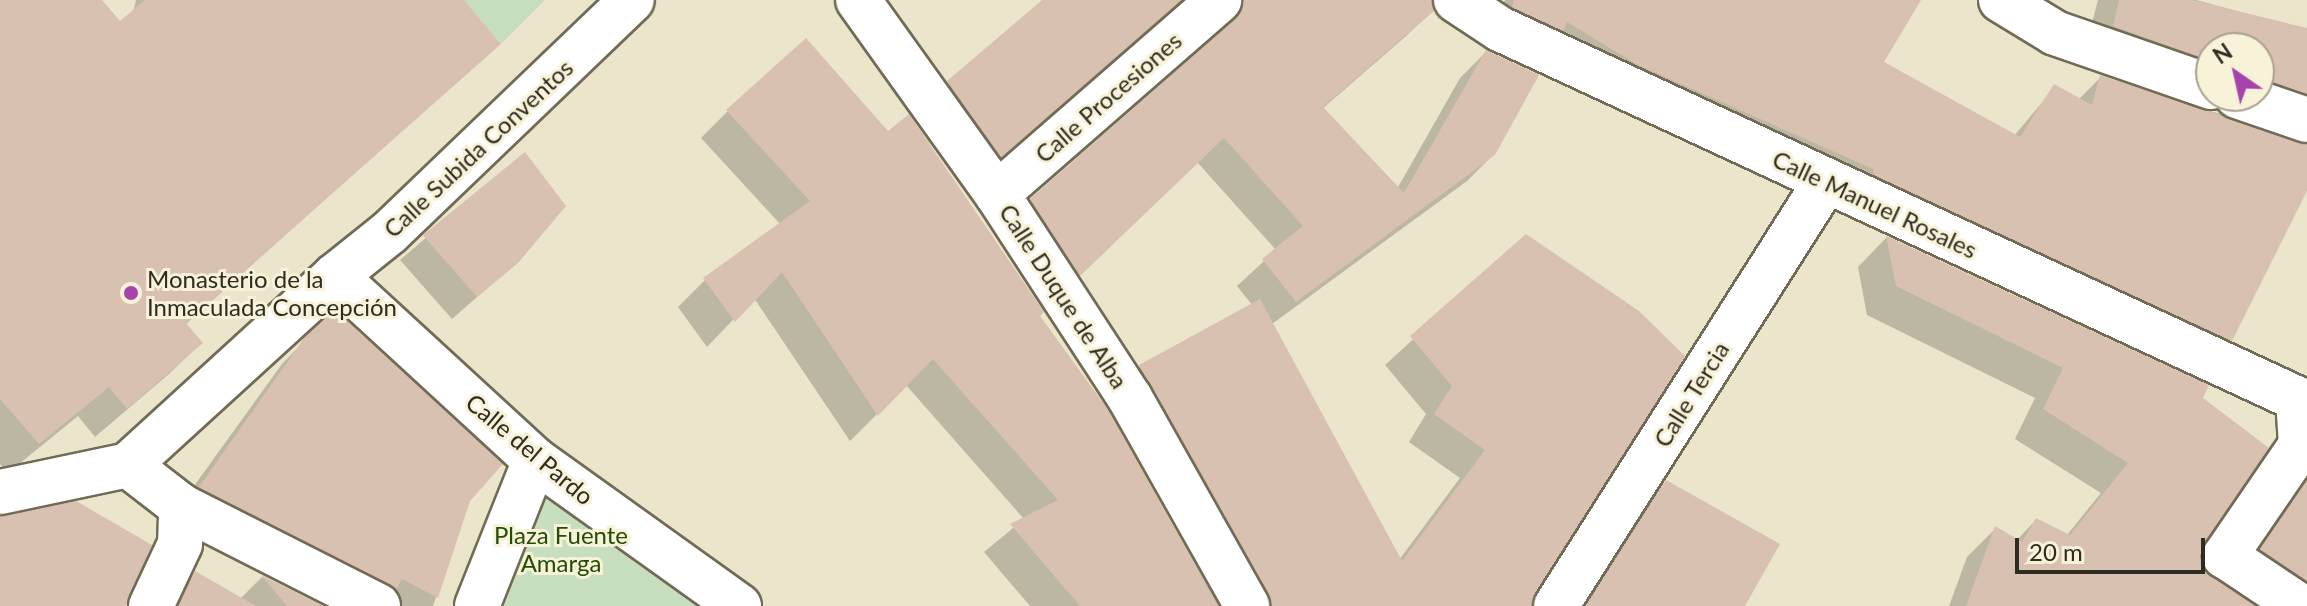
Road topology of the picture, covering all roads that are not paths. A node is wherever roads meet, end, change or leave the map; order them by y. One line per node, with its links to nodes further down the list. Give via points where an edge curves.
1 (632, 0): 12 (street, Calle Subida Conventos, via 390,232)
2 (858, 0): 11 (street, Calle Duque de Alba)
3 (1219, 0): 11 (street, Calle Procesiones)
4 (1456, 0): 10 (street, Calle Manuel Rosales, via 1500,29)
5 (2001, 0): 6 (street)
6 (2060, 16): 7 (street)
7 (2195, 79)
8 (2275, 109): 9 (street)
9 (2307, 120)
10 (1826, 181): 13 (street, Calle Manuel Rosales); 23 (street, Calle Tercia)
11 (997, 194): 22 (street, Calle Duque de Alba, via 1130,398)
12 (335, 276): 14 (street, Calle del Pardo); 15 (street, Calle Subida Conventos)
13 (2302, 392): 24 (street, via 2301,445 2225,556)
14 (535, 460): 20 (street); 21 (street, Calle del Pardo)
15 (128, 465): 16 (street); 17 (street)
16 (0, 492)
17 (181, 506): 18 (street, via 180,544); 19 (street)
18 (151, 606)
19 (378, 606)
20 (477, 606)
21 (739, 606)
22 (1247, 606)
23 (1556, 606)
24 (2300, 606)

